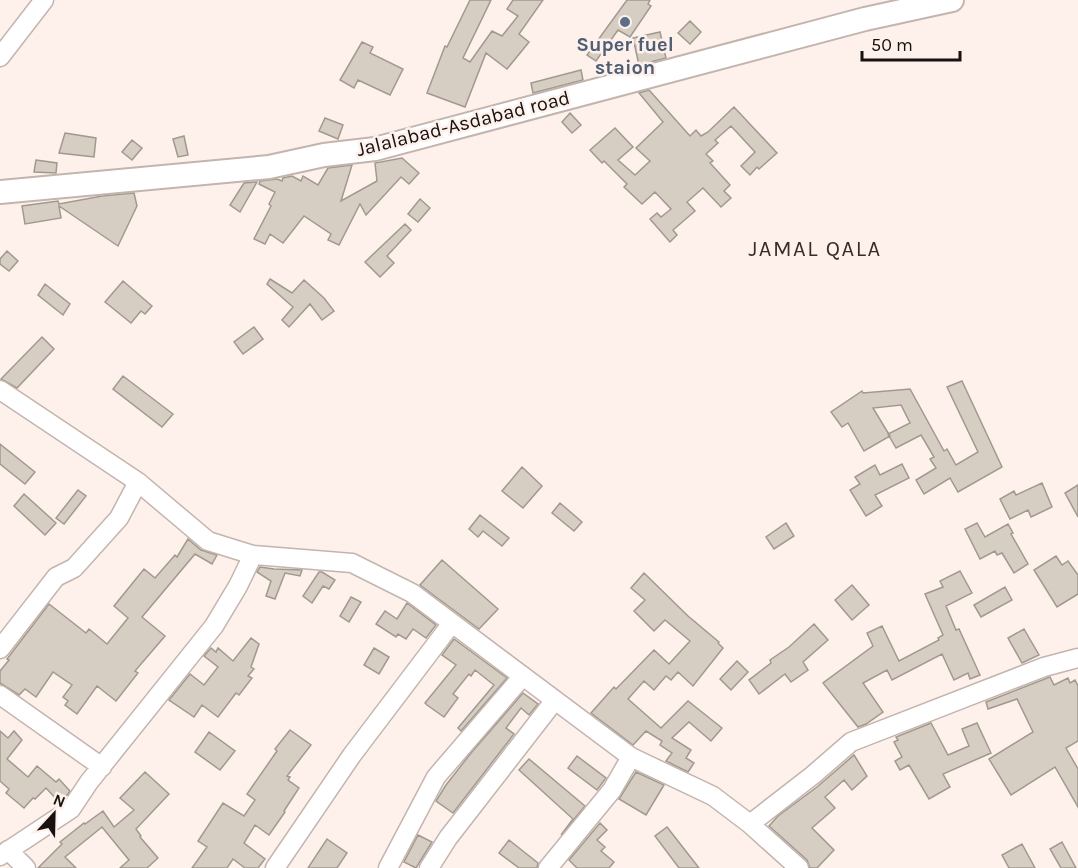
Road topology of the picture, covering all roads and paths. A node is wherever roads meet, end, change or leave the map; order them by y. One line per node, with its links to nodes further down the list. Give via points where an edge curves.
1 (44, 0): 3 (street)
2 (952, 0): 4 (main road, Jalalabad-Asdabad road, via 375,149 269,167)
3 (0, 57)
4 (0, 192)
5 (0, 390): 6 (street)
6 (138, 482): 7 (street, via 208,541); 9 (street, via 119,518 74,568 56,577)
7 (253, 555): 8 (street, via 352,563 412,593); 15 (street, via 214,626)
8 (452, 623): 11 (street); 19 (street, via 352,755)
9 (0, 650)
10 (1078, 658): 16 (street, via 1044,667 851,742)
11 (523, 676): 13 (street); 20 (street, via 429,786)
12 (0, 695): 15 (street)
13 (555, 700): 14 (street); 21 (street)
14 (631, 757): 16 (street, via 713,796); 22 (street, via 612,789)
15 (102, 767): 17 (street, via 71,809)
16 (750, 824): 23 (street)
17 (4, 853): 18 (street)
18 (26, 868)
19 (275, 868)
20 (388, 868)
21 (429, 868)
22 (549, 868)
23 (799, 868)

